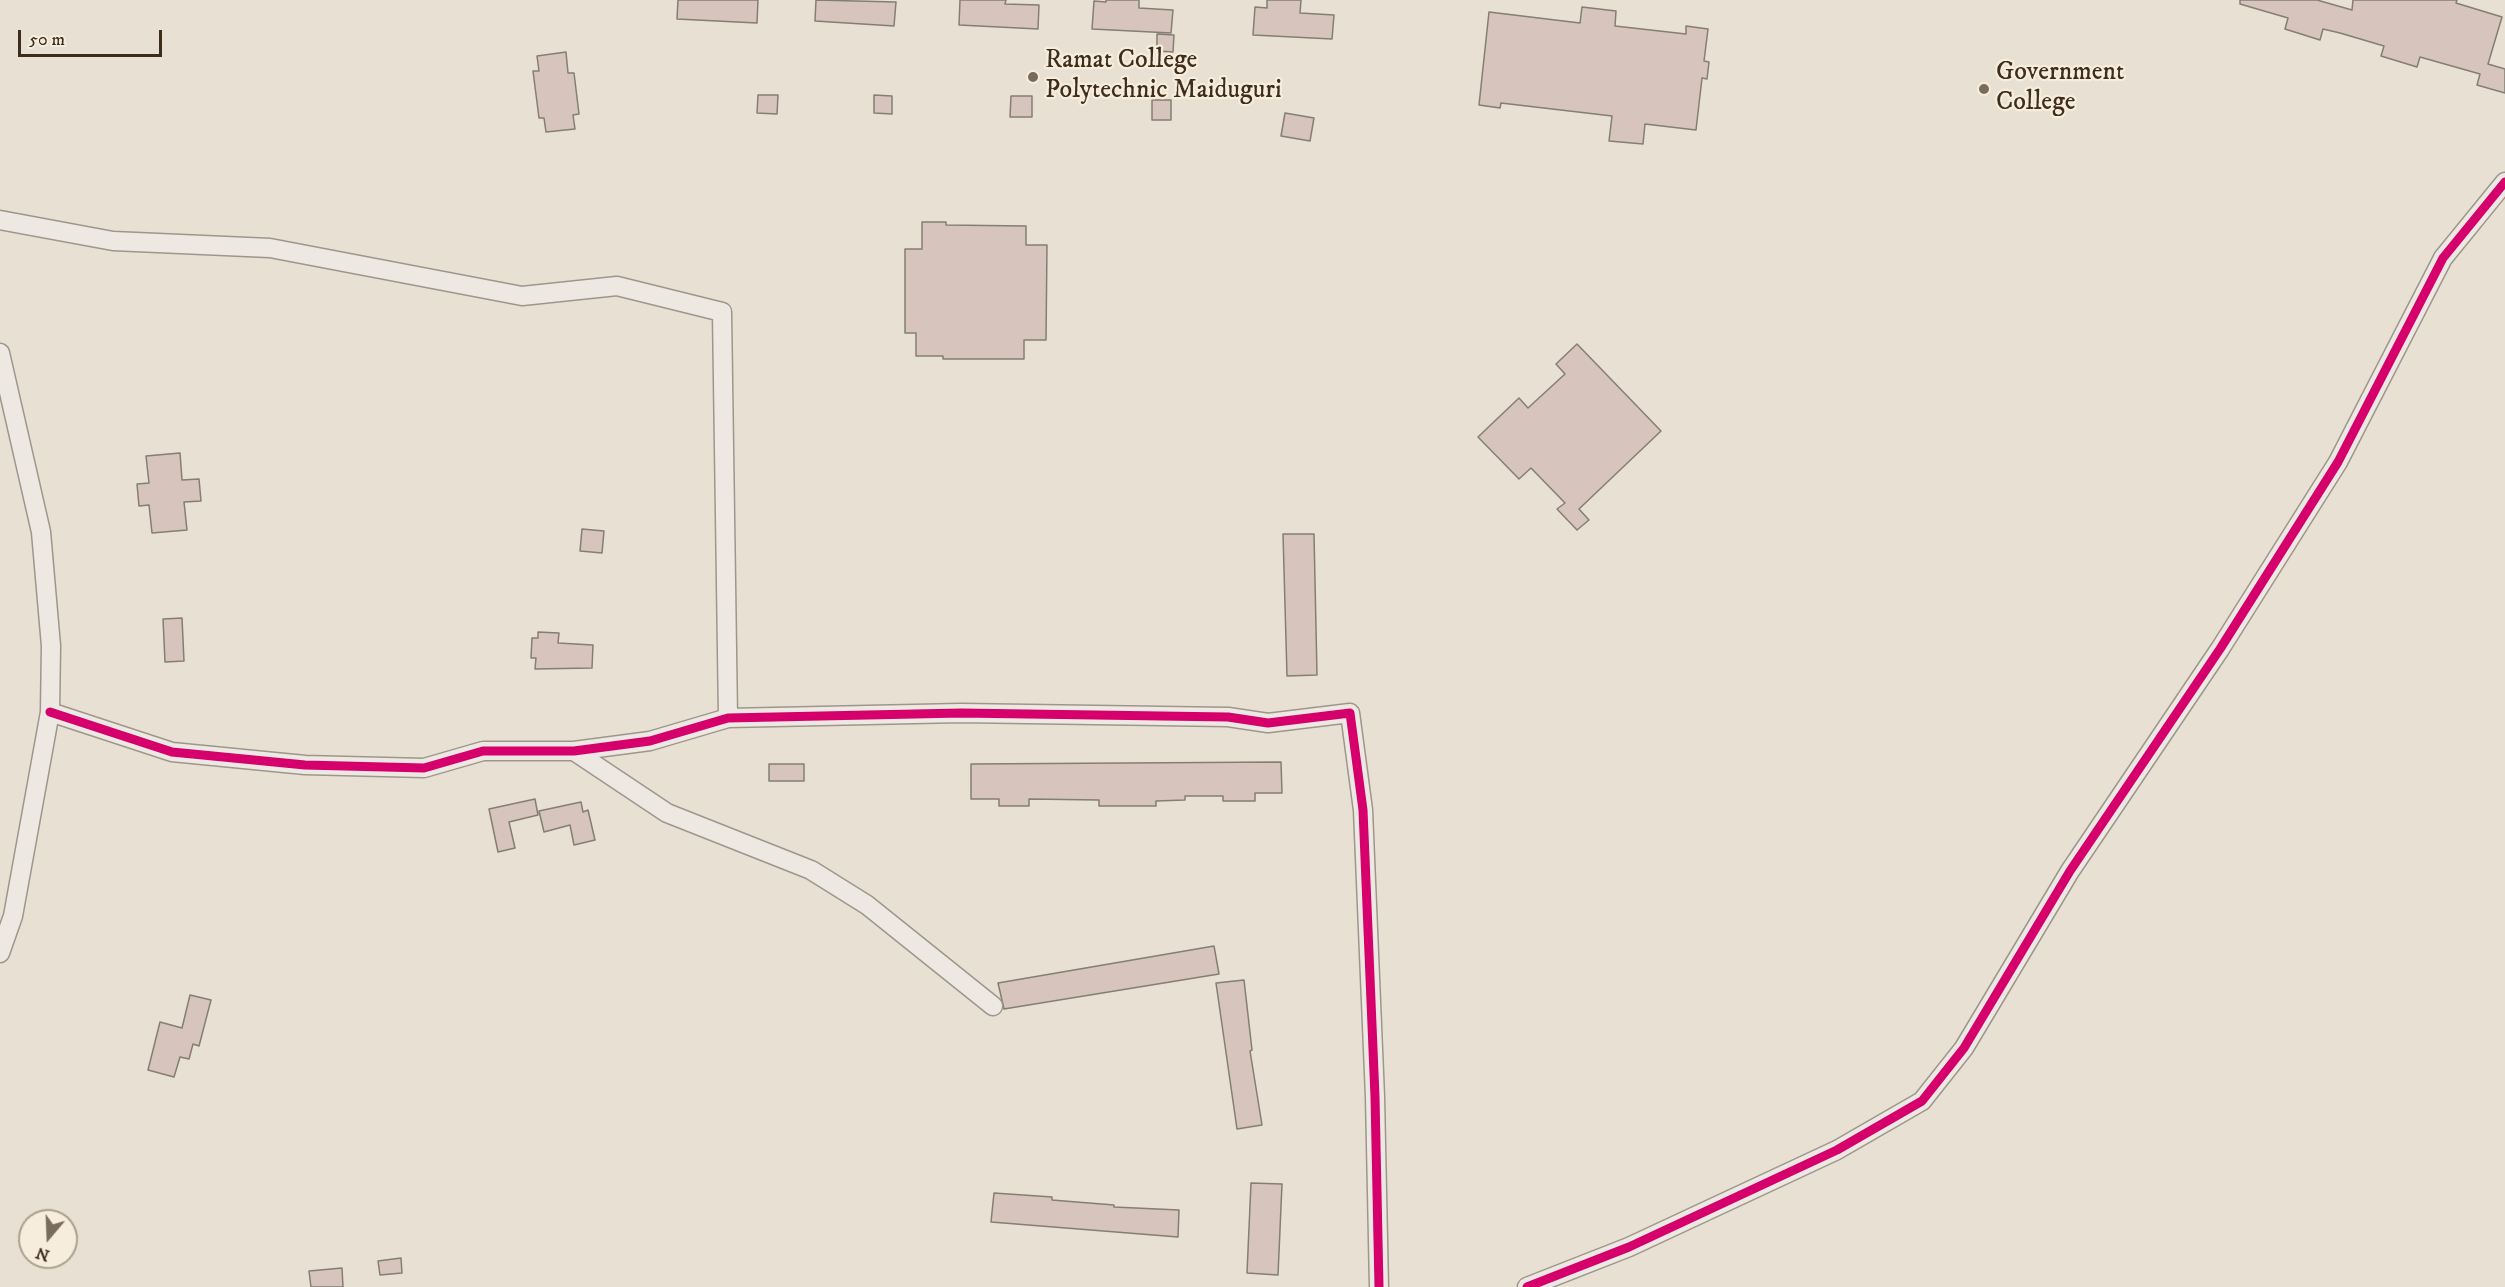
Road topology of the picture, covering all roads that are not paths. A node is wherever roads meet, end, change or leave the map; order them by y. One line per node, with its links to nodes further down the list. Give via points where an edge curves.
1 (2505, 182): 10 (street, via 2443,258 2338,462 2220,649 2070,871 1964,1048 1922,1101 1837,1150 1629,1247)
2 (0, 220): 5 (street, via 112,241 270,248 522,296 617,286 722,312)
3 (0, 353): 4 (street, via 41,532 51,646)
4 (50, 712): 6 (street, via 172,752 305,765 424,768 483,751); 7 (street, via 13,916)
5 (728, 718): 6 (street, via 650,741); 9 (street, via 961,713 1228,717 1269,723 1350,713 1363,810)
6 (574, 751): 8 (street, via 667,813 811,870 867,905)
7 (0, 953)
8 (993, 1006)
9 (1379, 1287)
10 (1527, 1287)

